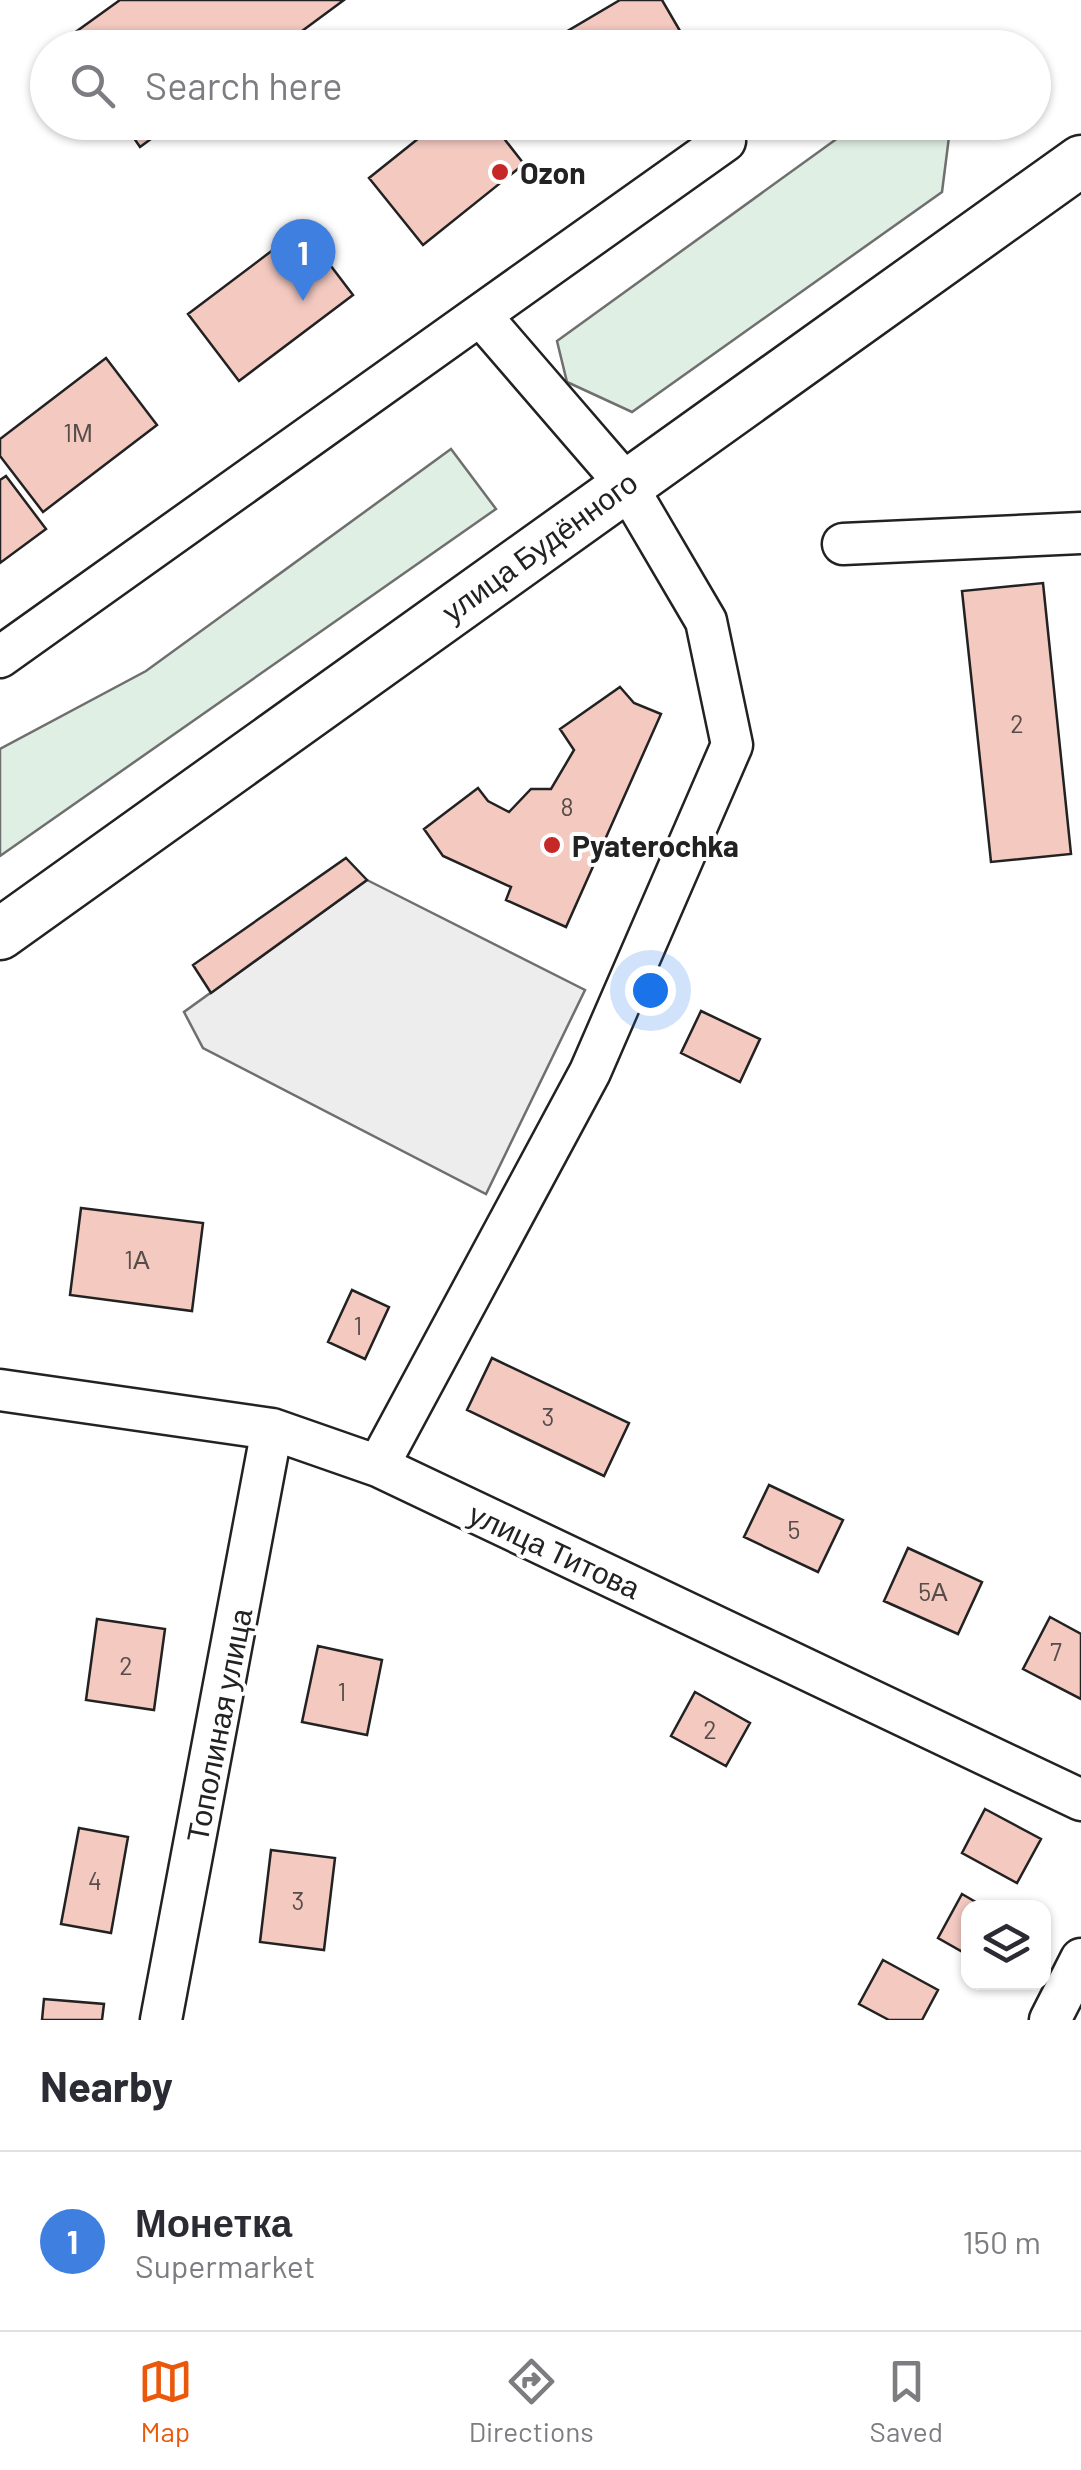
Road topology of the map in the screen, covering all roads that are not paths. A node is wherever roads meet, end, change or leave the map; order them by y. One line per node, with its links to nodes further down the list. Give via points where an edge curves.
1 (726, 141): 3 (street)
2 (1081, 162): 4 (main road, улица Будённого)
3 (480, 315): 4 (street); 7 (street)
4 (626, 483): 8 (main road, улица Будённого); 11 (street, via 706,622 732,744 590,1072)
5 (1081, 533): 6 (street)
6 (843, 544)
7 (0, 657)
8 (0, 934)
9 (0, 1390): 10 (street, улица Титова)
10 (272, 1429): 11 (street, улица Титова); 14 (street, Тополиная улица)
11 (378, 1466): 12 (street, улица Титова)
12 (1081, 1800)
13 (1081, 1959): 15 (street)
14 (162, 2020)
15 (1050, 2020)

